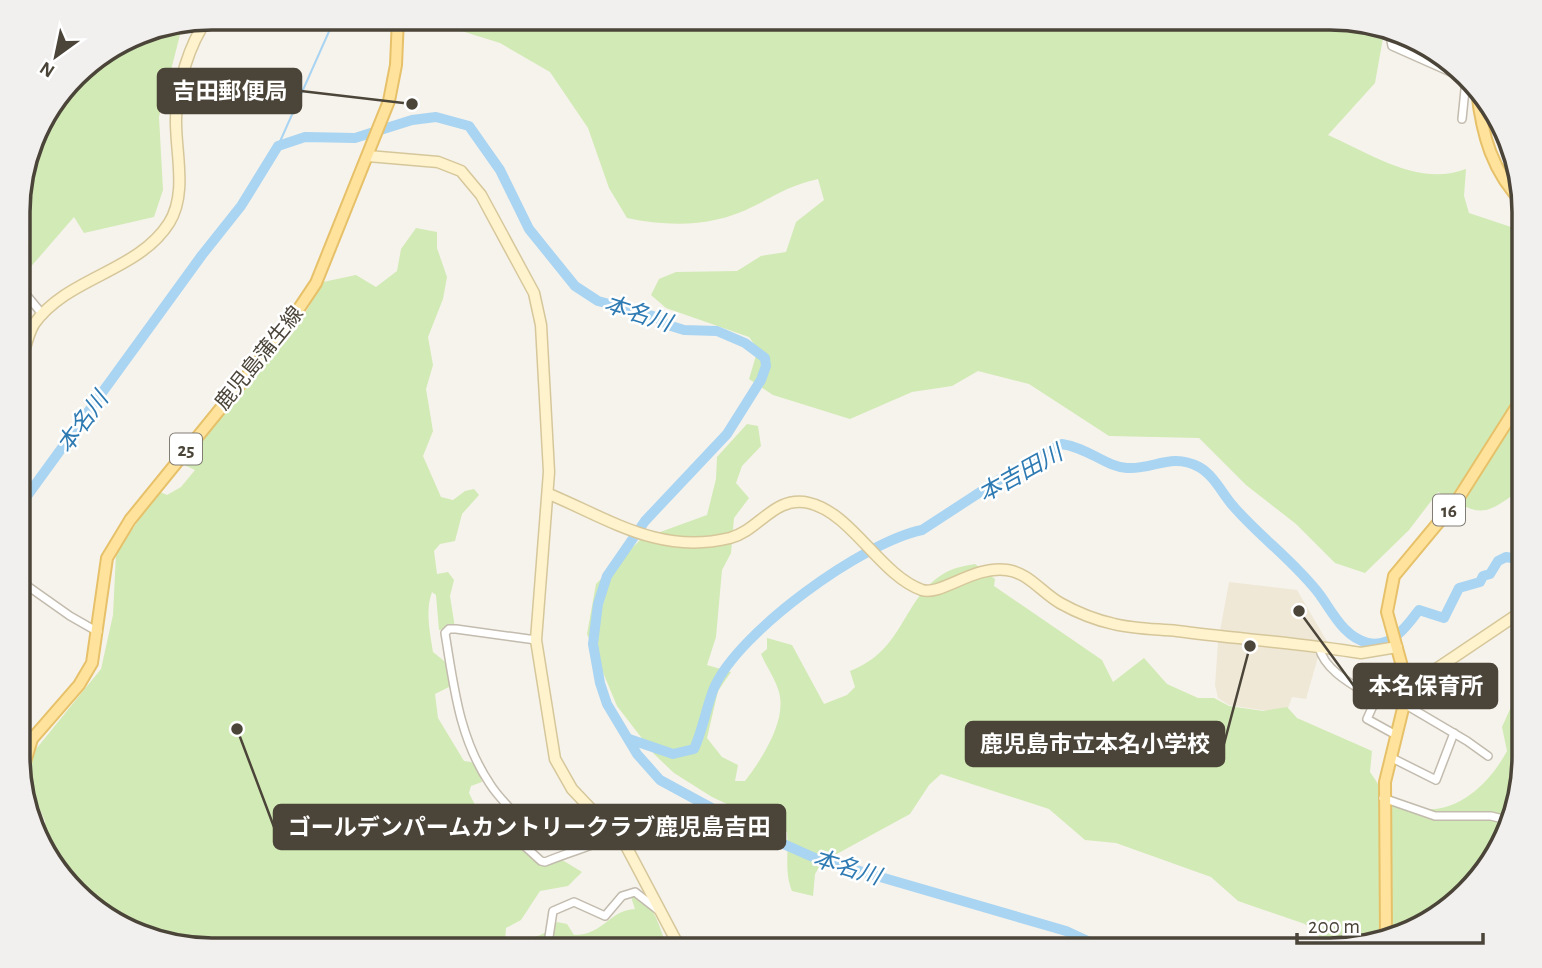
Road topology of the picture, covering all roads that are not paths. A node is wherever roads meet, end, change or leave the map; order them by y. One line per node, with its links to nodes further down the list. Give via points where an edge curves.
1 (200, 30): 11 (street, via 179,95 179,192 169,223 152,242 109,272 72,290)
2 (397, 30): 8 (main road, 鹿児島蒲生線 / 25, via 396,65)
3 (1391, 41): 4 (street, via 1392,47)
4 (1443, 69)
5 (1464, 89): 7 (street)
6 (1481, 111): 9 (main road, via 1492,161)
7 (1462, 119)
8 (370, 150): 14 (street, via 438,162 461,171 481,195 526,276 541,326); 17 (main road, 鹿児島蒲生線 / 25, via 304,303 112,548 102,580)
9 (1511, 189)
10 (30, 299): 11 (street)
11 (43, 315): 12 (street)
12 (30, 332)
13 (1512, 414): 19 (main road, 16, via 1458,499 1394,576 1387,602)
14 (549, 494): 18 (street); 20 (street, via 645,536 674,543 728,538 777,507 801,502 819,506 876,556 926,591 974,572 1005,569 1027,577 1068,607 1112,624)
15 (30, 588): 17 (street)
16 (1512, 619): 21 (street)
17 (99, 632): 25 (main road, 鹿児島蒲生線 / 25, via 86,676)
18 (536, 640): 30 (street, via 559,771); 30 (street, via 456,629 445,634 455,704 465,736 488,781 518,818 518,840 541,861)
19 (1395, 644): 20 (street, via 1368,653); 21 (main road, 16)
20 (1320, 647): 22 (street, via 1338,675)
21 (1407, 696): 22 (street); 23 (street); 24 (main road)
22 (1377, 699): 24 (street, via 1367,719)
23 (1454, 733): 26 (street); 27 (street, via 1436,780)
24 (1396, 735): 27 (main road)
25 (30, 746)
26 (1488, 756)
27 (1390, 757): 28 (main road)
28 (1383, 798): 29 (street, via 1435,816); 32 (main road)
29 (1501, 819)
30 (617, 835): 31 (street, via 640,868)
31 (658, 910): 33 (street, via 635,892 622,896 605,916 574,902 553,911); 34 (street)
32 (1386, 930)
33 (549, 937)
34 (674, 938)

